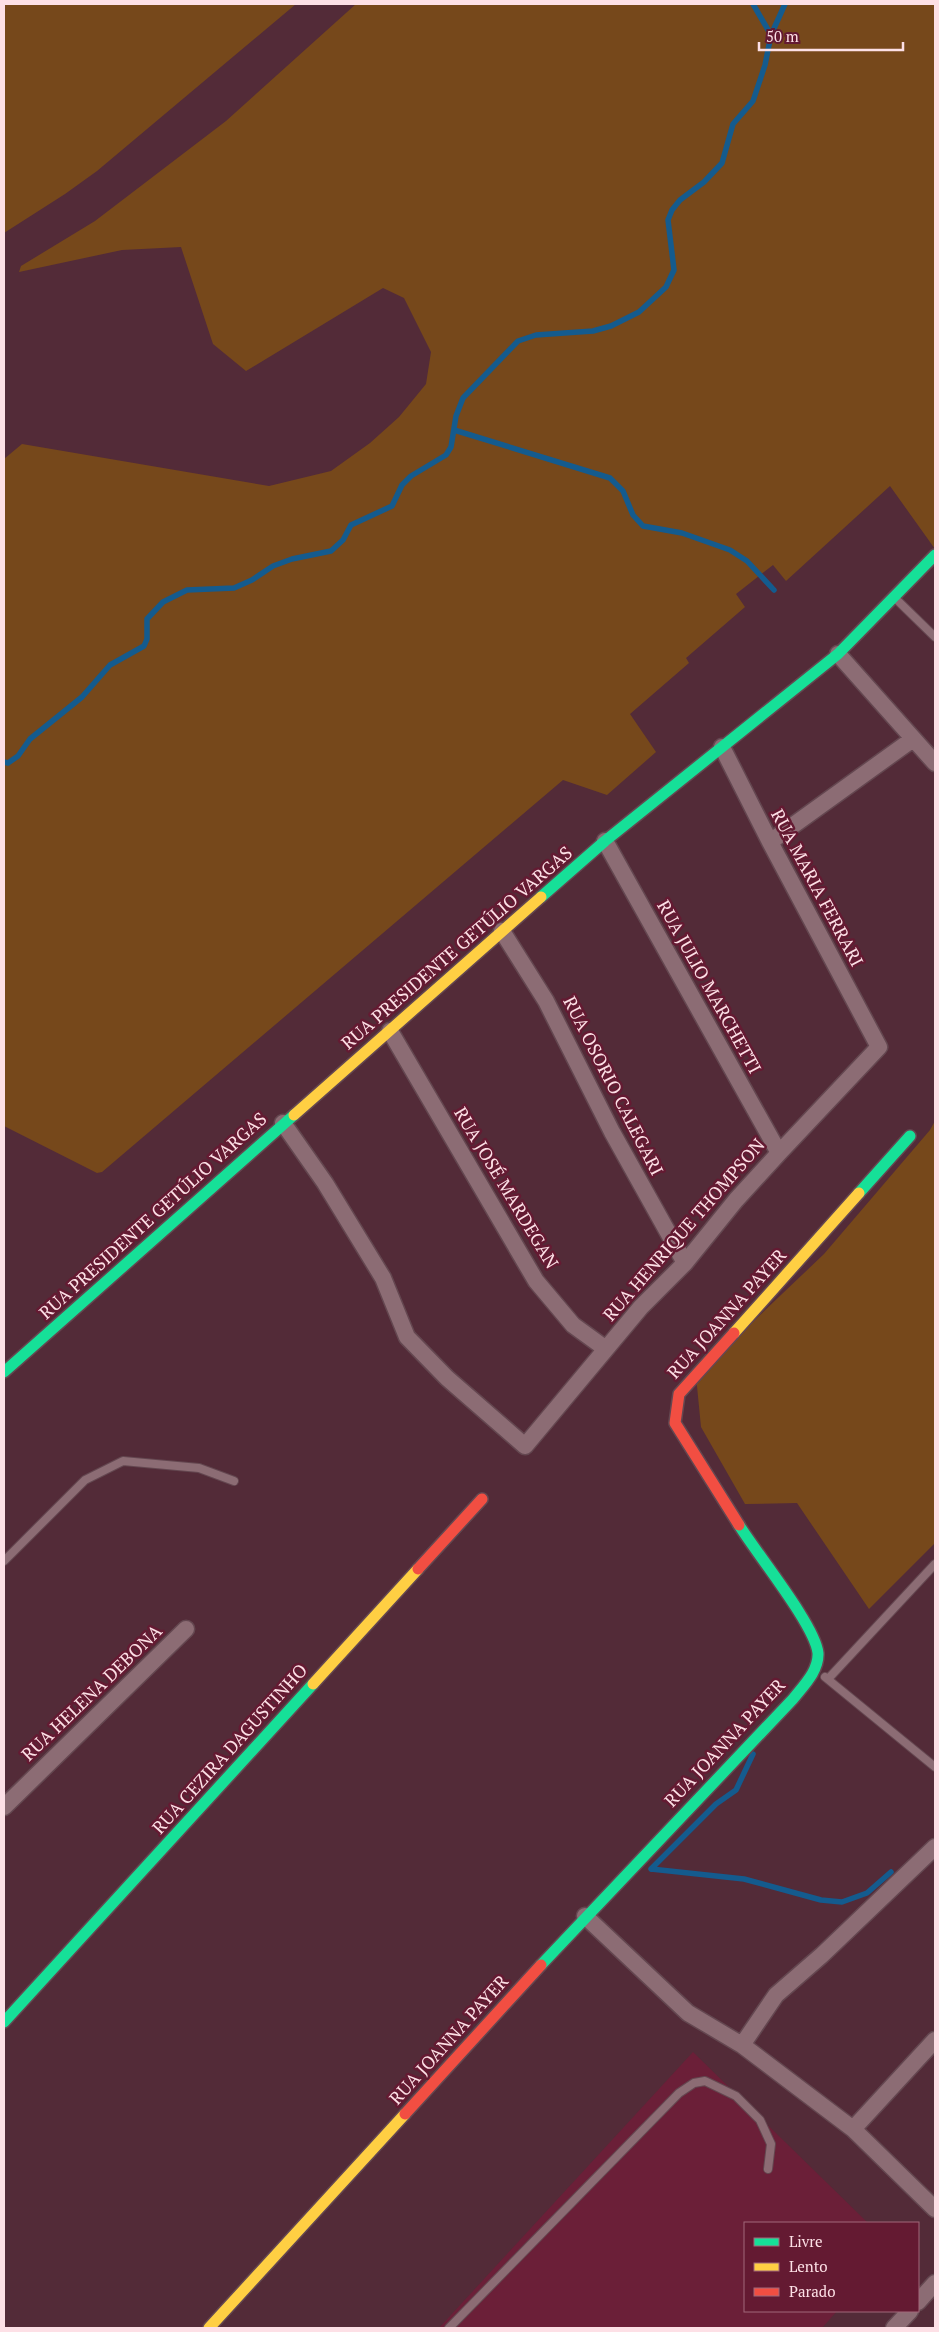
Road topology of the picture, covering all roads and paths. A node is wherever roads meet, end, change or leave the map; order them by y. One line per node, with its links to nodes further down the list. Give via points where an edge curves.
1 (935, 555): 2 (street, RUA PRESIDENTE GETÚLIO VARGAS)
2 (894, 596): 3 (lane); 4 (street, RUA PRESIDENTE GETÚLIO VARGAS)
3 (935, 637)
4 (838, 654): 5 (street); 6 (street, RUA PRESIDENTE GETÚLIO VARGAS)
5 (913, 740): 7 (street); 9 (street)
6 (722, 747): 8 (street, RUA PRESIDENTE GETÚLIO VARGAS); 9 (street, RUA MARIA FERRARI)
7 (935, 763)
8 (605, 841): 10 (street, RUA PRESIDENTE GETÚLIO VARGAS); 15 (street, RUA JULIO MARCHETTI)
9 (770, 842): 12 (street, RUA MARIA FERRARI)
10 (502, 930): 11 (street, RUA PRESIDENTE GETÚLIO VARGAS); 16 (street, RUA OSORIO CALEGARI, via 546,1001 612,1132)
11 (390, 1031): 13 (street, RUA PRESIDENTE GETÚLIO VARGAS); 17 (street, RUA JOSÉ MARDEGAN, via 536,1281 573,1325)
12 (879, 1046): 15 (street, RUA HENRIQUE THOMPSON)
13 (283, 1123): 17 (street, RUA HENRIQUE THOMPSON, via 383,1278 407,1336 447,1378 525,1446); 18 (street, RUA PRESIDENTE GETÚLIO VARGAS, via 222,1181)
14 (910, 1136): 24 (street, RUA JOANNA PAYER, via 679,1394 675,1423 753,1548 809,1627 818,1653)
15 (779, 1153): 16 (street, RUA HENRIQUE THOMPSON)
16 (685, 1263): 17 (street, RUA HENRIQUE THOMPSON, via 641,1307)
17 (606, 1349)
18 (4, 1372)
19 (234, 1481): 21 (lane, via 199,1468 124,1461 85,1480)
20 (482, 1499): 30 (street, RUA CEZIRA DAGUSTINHO)
21 (4, 1561)
22 (935, 1564): 25 (lane)
23 (186, 1629): 27 (street, RUA HELENA DEBONA)
24 (814, 1668): 25 (lane); 29 (street, RUA JOANNA PAYER, via 813,1674 793,1699)
25 (828, 1679): 26 (lane)
26 (935, 1767)
27 (4, 1807)
28 (935, 1847): 32 (street, via 776,1995)
29 (585, 1916): 32 (street, via 688,2013); 39 (street, RUA JOANNA PAYER)
30 (4, 2022)
31 (935, 2040): 33 (street)
32 (742, 2045): 33 (street)
33 (853, 2129): 35 (street)
34 (768, 2169): 40 (lane, via 771,2144 760,2120 736,2096 704,2081 694,2082 672,2100)
35 (935, 2209)
36 (935, 2283): 37 (street)
37 (919, 2301)
38 (909, 2312): 41 (street)
39 (209, 2328)
40 (449, 2328)
41 (894, 2328)

